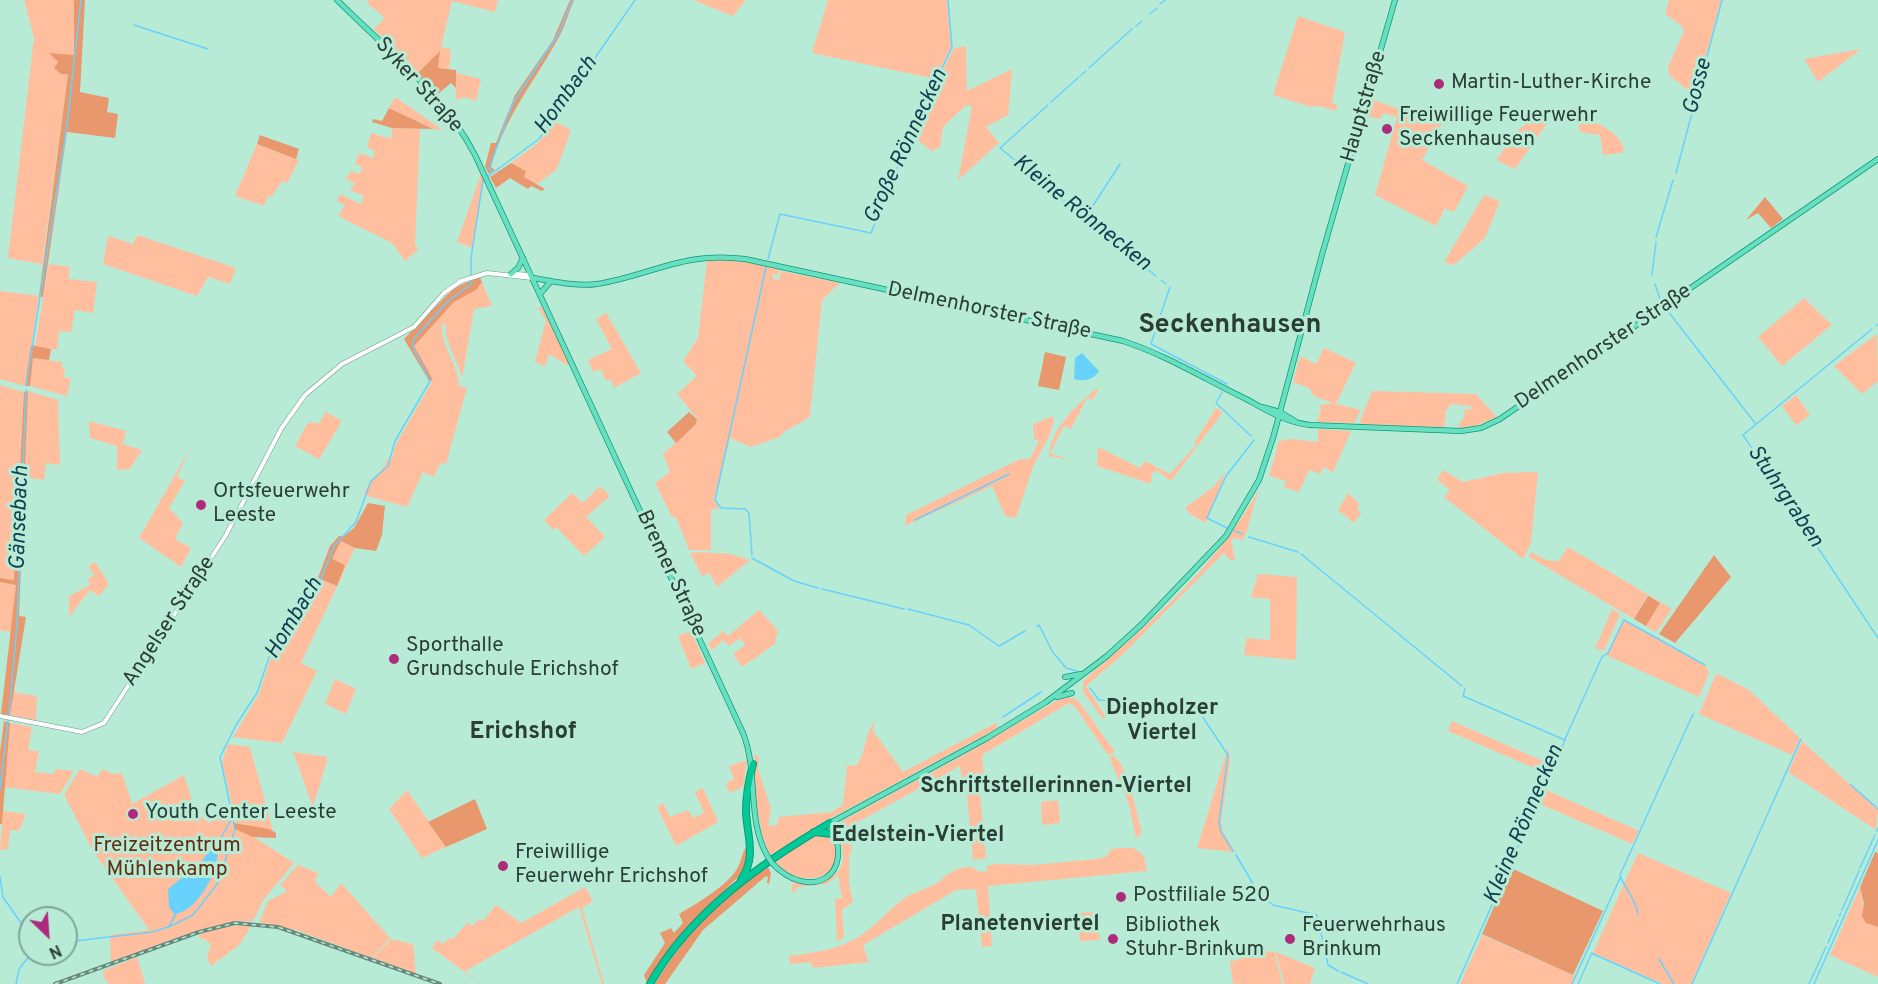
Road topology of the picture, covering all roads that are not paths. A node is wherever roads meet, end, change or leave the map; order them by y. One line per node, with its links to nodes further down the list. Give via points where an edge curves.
1 (337, 0): 4 (main road, Syker Straße, via 448,112 488,181)
2 (1395, 0): 9 (main road, Hauptstraße)
3 (1878, 159): 14 (main road, Delmenhorster Straße, via 1490,424 1453,431)
4 (523, 258): 5 (main road); 6 (main road, Syker Straße)
5 (513, 274): 6 (main road, Angelser Straße); 20 (main road, Angelser Straße, via 472,277 444,293 409,330 345,362 305,394 281,429 226,535 104,723 82,732)
6 (532, 276): 7 (main road, Delmenhorster Straße); 8 (main road, Bremer Straße)
7 (553, 280): 8 (main road); 10 (main road, Delmenhorster Straße, via 596,284 706,257 763,262 1120,341 1145,349)
8 (540, 294): 21 (main road, Bremer Straße, via 739,723)
9 (1283, 402): 11 (main road); 12 (main road, Hauptstraße)
10 (1259, 406): 11 (main road, Delmenhorster Straße); 12 (main road, Delmenhorster Straße)
11 (1270, 409): 12 (main road, Delmenhorster Straße)
12 (1280, 415): 13 (main road, Delmenhorster Straße); 14 (main road, Delmenhorster Straße); 15 (main road, Hauptstraße)
13 (1288, 421): 14 (main road, Delmenhorster Straße); 15 (main road)
14 (1296, 422)
15 (1276, 428): 16 (main road, Hauptstraße, via 1259,480 1227,536 1162,605)
16 (1084, 674): 17 (main road); 19 (main road, Hauptstraße)
17 (1065, 677)
18 (1072, 693): 19 (main road)
19 (1046, 702): 22 (main road)
20 (0, 716)
21 (753, 764): 24 (main road, Bremer Straße, bridge, via 756,822 773,864 793,879 817,880 832,874 839,859); 25 (highway, via 746,804 752,855)
22 (830, 823): 23 (highway); 24 (main road)
23 (814, 832): 24 (highway); 25 (highway)
24 (833, 836)
25 (737, 886): 26 (highway, via 689,931)
26 (650, 984)

